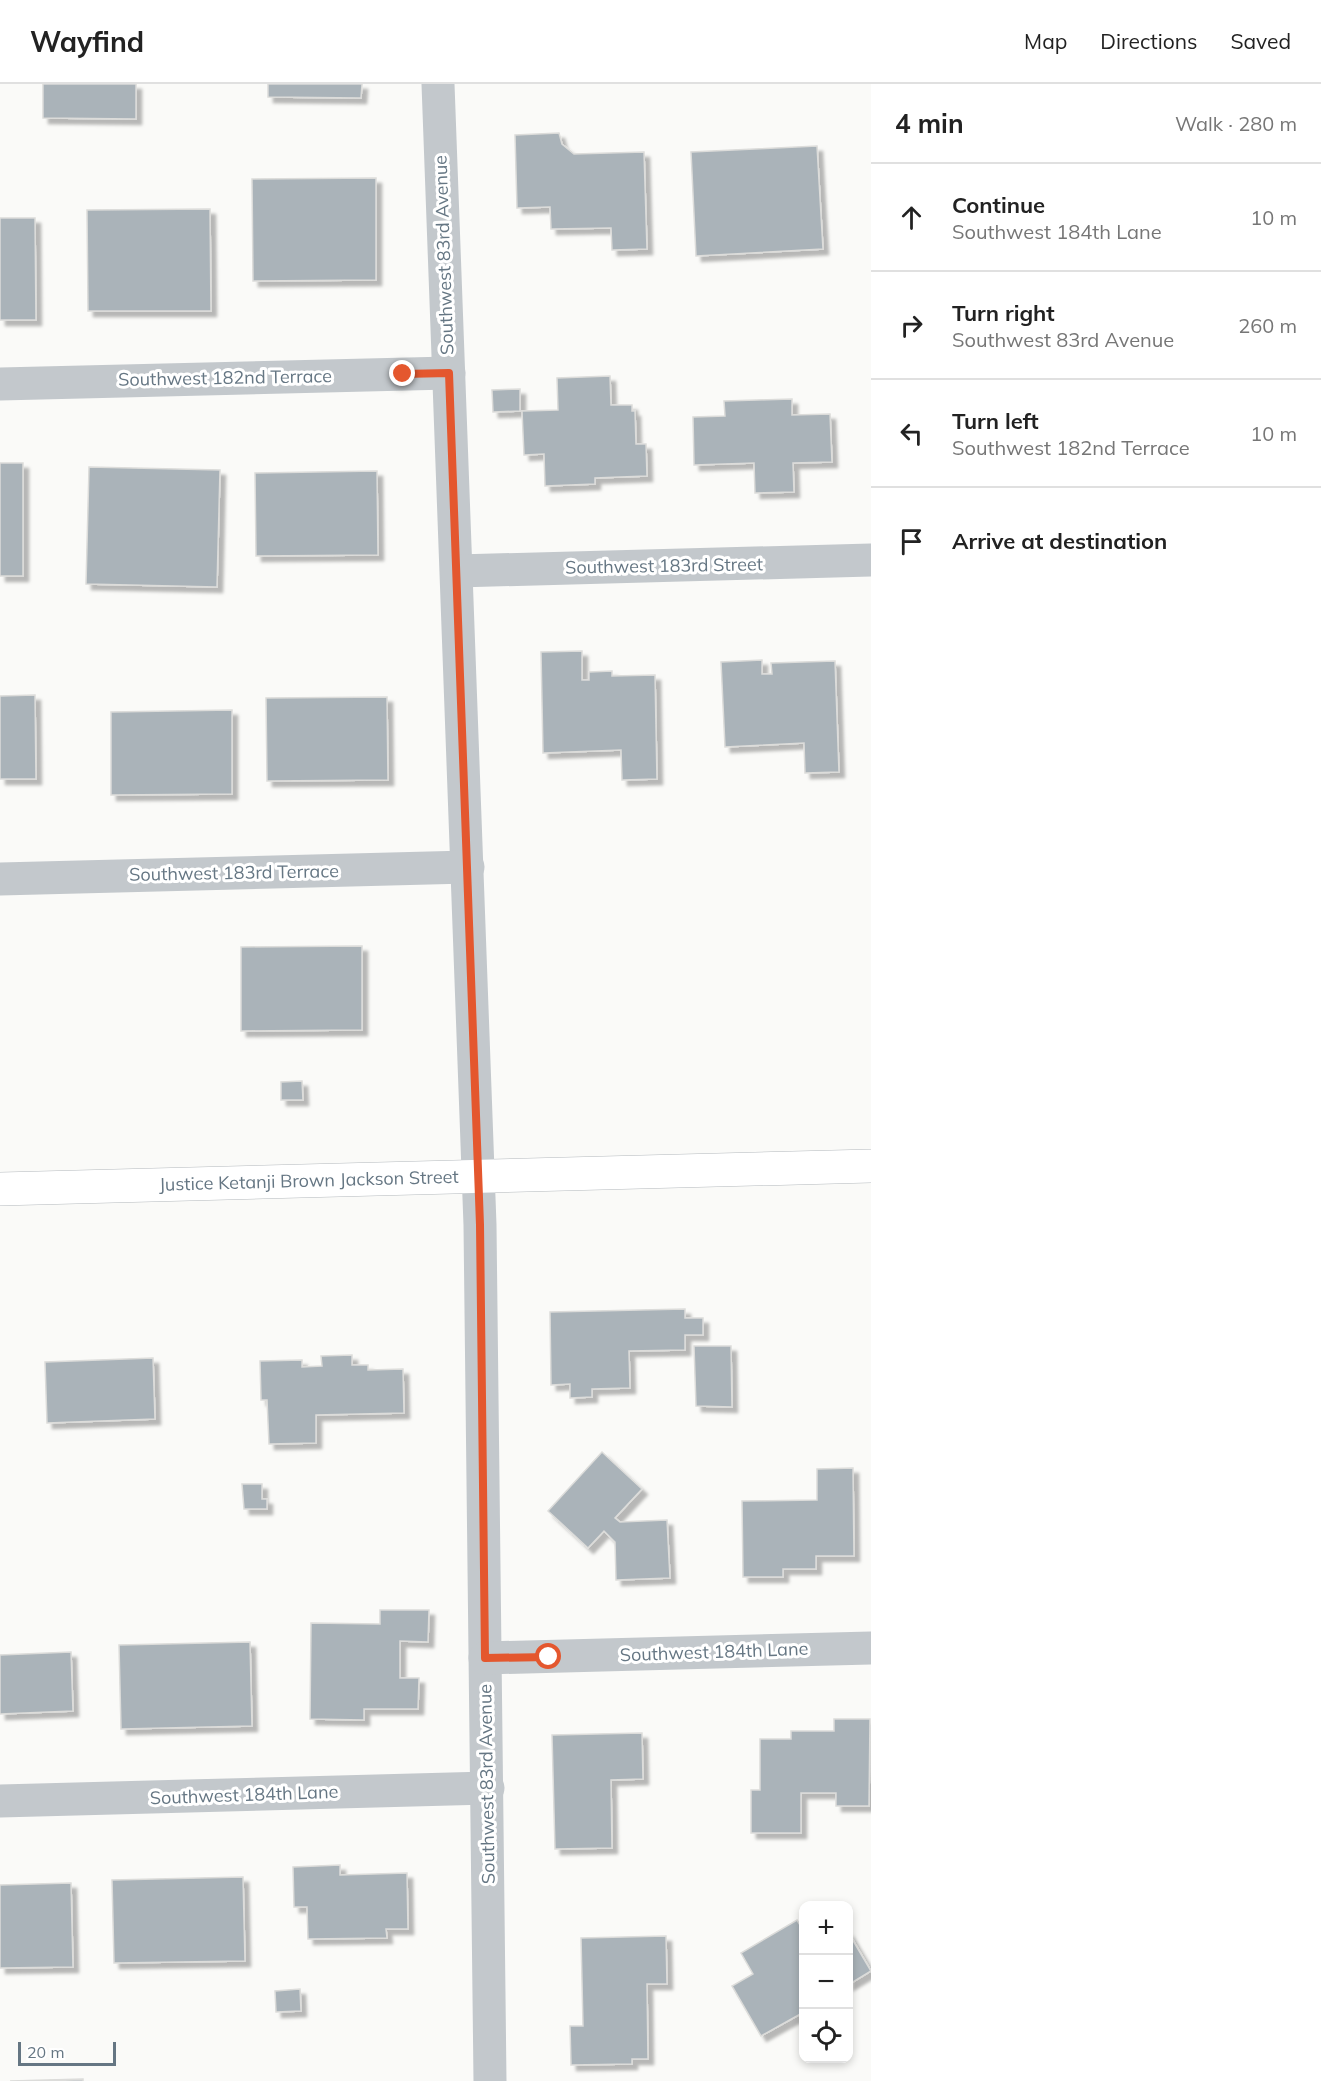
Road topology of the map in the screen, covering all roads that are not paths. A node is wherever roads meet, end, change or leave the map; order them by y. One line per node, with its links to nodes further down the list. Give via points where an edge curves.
1 (438, 84): 2 (street, Southwest 83rd Avenue)
2 (449, 373): 3 (street, Southwest 182nd Terrace); 5 (street, Southwest 83rd Avenue)
3 (0, 384)
4 (871, 560): 5 (street, Southwest 183rd Street)
5 (457, 571): 6 (street, Southwest 83rd Avenue)
6 (468, 867): 7 (street, Southwest 183rd Terrace); 9 (street, Southwest 83rd Avenue)
7 (0, 879)
8 (871, 1166): 9 (main road, Justice Ketanji Brown Jackson Street)
9 (478, 1175): 10 (main road, Justice Ketanji Brown Jackson Street); 12 (street, Southwest 83rd Avenue)
10 (0, 1189)
11 (871, 1648): 12 (street, Southwest 184th Lane)
12 (485, 1658): 13 (street, Southwest 83rd Avenue)
13 (488, 1788): 14 (street, Southwest 184th Lane); 15 (street, Southwest 83rd Avenue)
14 (0, 1801)
15 (490, 2081)

